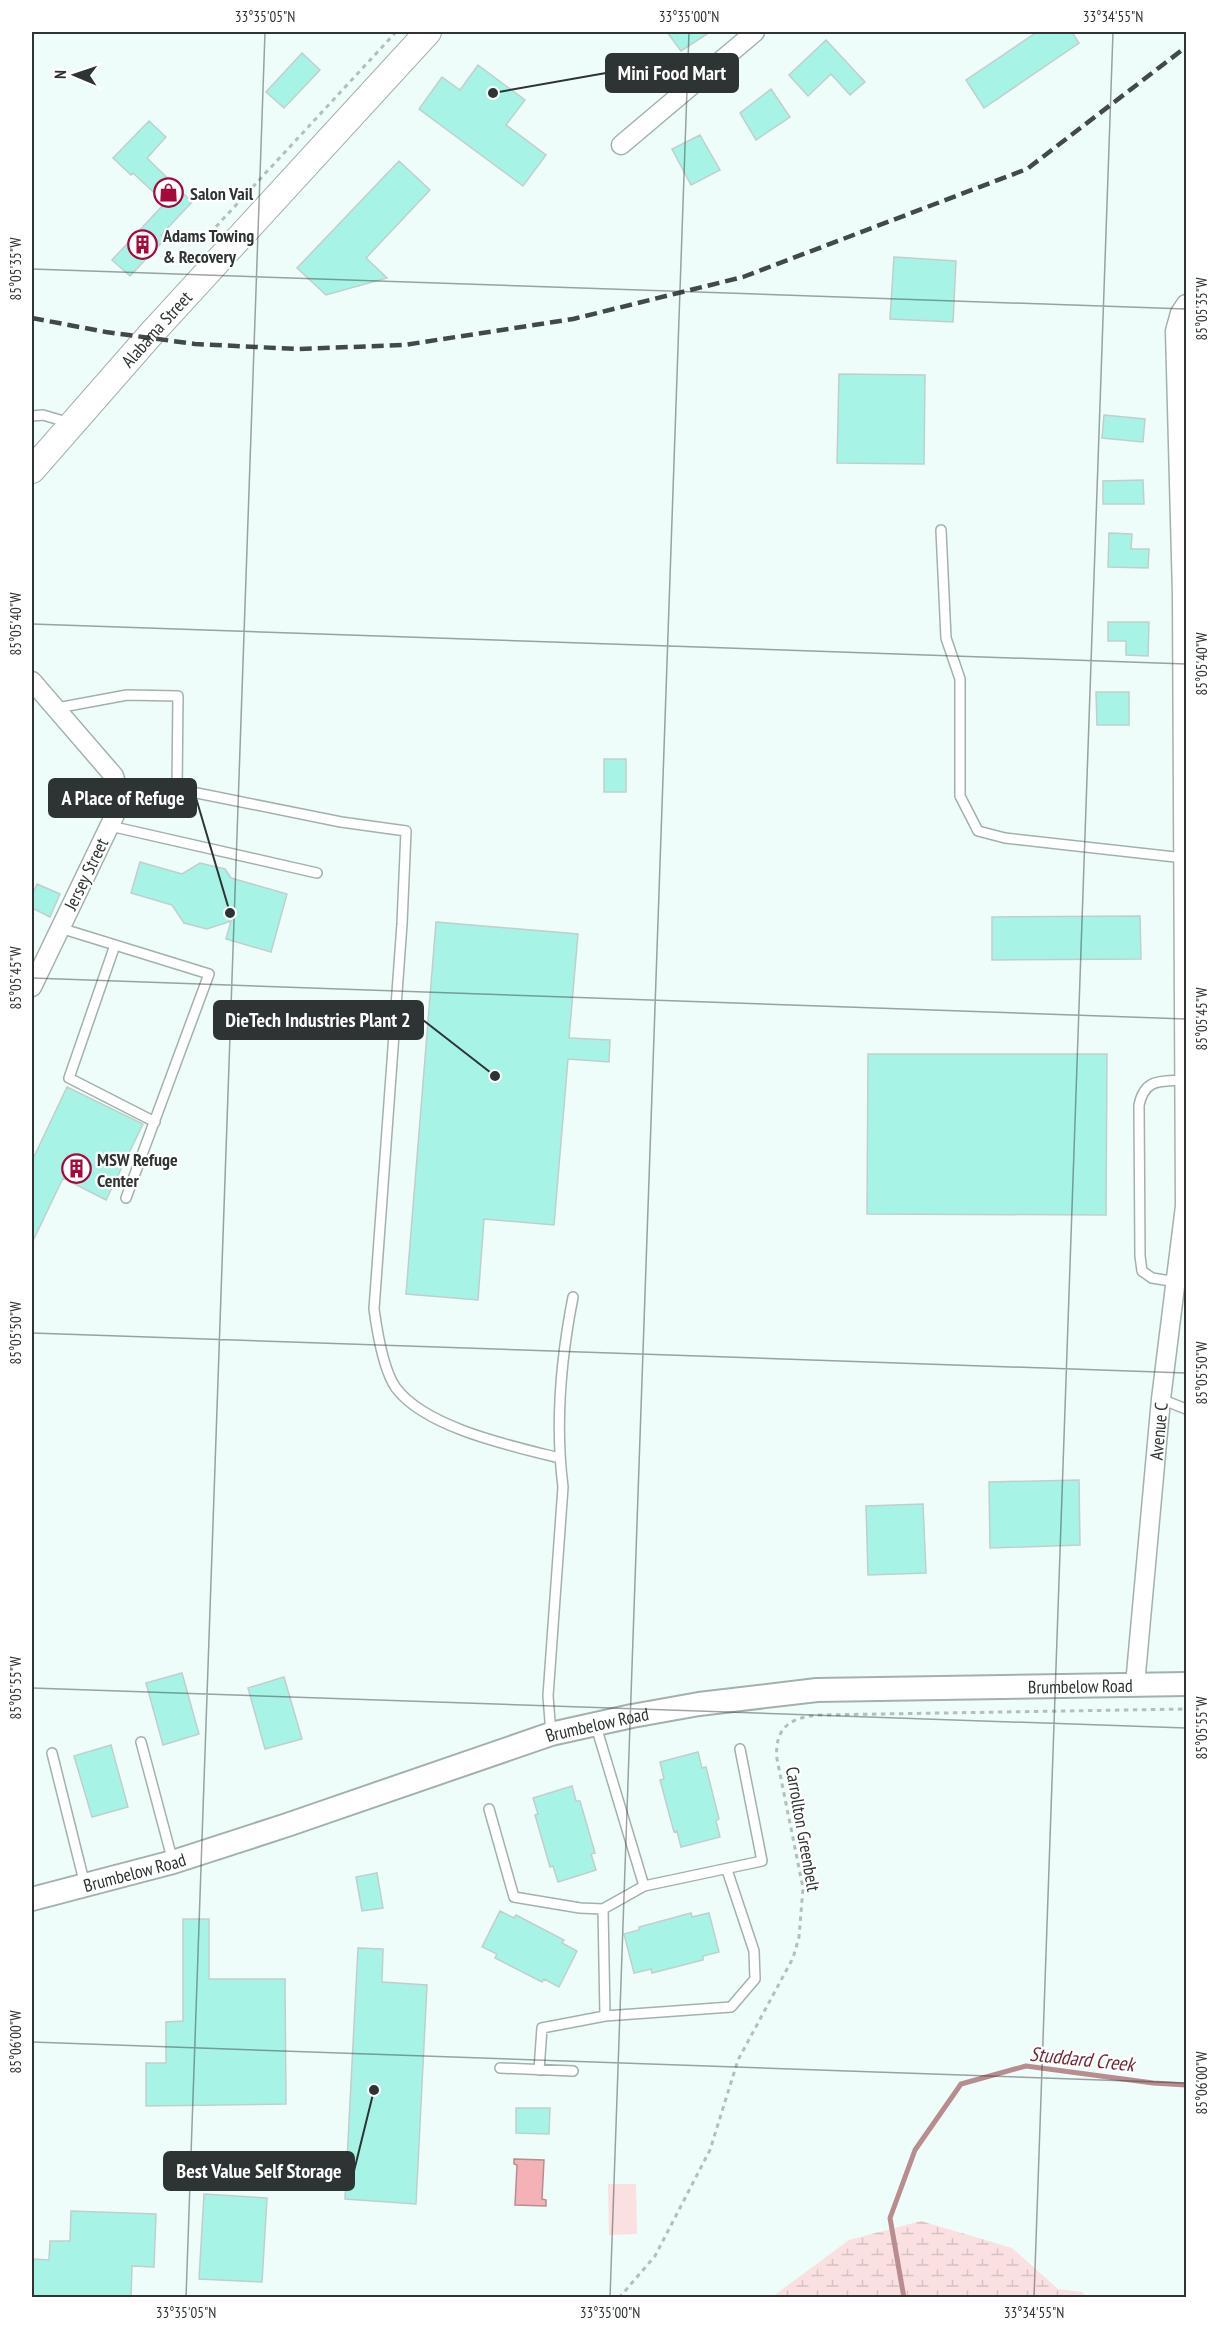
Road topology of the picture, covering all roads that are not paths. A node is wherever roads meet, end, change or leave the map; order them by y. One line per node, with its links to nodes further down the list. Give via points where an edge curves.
1 (428, 32): 6 (main road, Alabama Street)
2 (755, 32): 3 (street)
3 (621, 145)
4 (1183, 308): 9 (street, Avenue C, via 1175,331)
5 (32, 416): 6 (lane)
6 (72, 423): 7 (main road, Alabama Street)
7 (32, 470)
8 (941, 530): 13 (lane, via 946,638 960,679 960,796 978,831 1005,838)
9 (1184, 594): 13 (street, Avenue C)
10 (32, 681): 11 (street, Jersey Street)
11 (57, 708): 12 (street, Jersey Street, via 114,776 121,802); 25 (lane, via 127,695 178,696 177,789 406,831 374,1309 379,1346 395,1388 423,1414 498,1443)
12 (110, 826): 14 (lane); 15 (street, Jersey Street)
13 (1184, 858): 18 (street, Avenue C)
14 (317, 873)
15 (60, 928): 16 (lane); 17 (street, Jersey Street)
16 (115, 945): 19 (lane, via 69,1078); 19 (lane, via 209,974)
17 (32, 987)
18 (1185, 1080): 21 (street, Avenue C, via 1185,1206); 21 (lane, via 1151,1084 1142,1092 1139,1105 1142,1271 1152,1278)
19 (154, 1122): 20 (lane)
20 (126, 1198)
21 (1177, 1282): 23 (street, Avenue C)
22 (573, 1297): 25 (lane, via 564,1342)
23 (1161, 1399): 24 (lane); 27 (street, Avenue C)
24 (1186, 1409)
25 (559, 1458): 29 (lane, via 563,1487 548,1696)
26 (1186, 1684): 27 (street, Brumbelow Road)
27 (1135, 1685): 28 (street, Brumbelow Road, via 817,1690 699,1704)
28 (596, 1724): 29 (street, Brumbelow Road); 37 (lane)
29 (551, 1734): 34 (street, Brumbelow Road)
30 (141, 1742): 34 (lane)
31 (740, 1749): 35 (lane, via 762,1861)
32 (52, 1753): 36 (lane)
33 (489, 1809): 39 (lane, via 514,1897)
34 (173, 1862): 36 (street, Brumbelow Road)
35 (727, 1870): 37 (lane); 40 (lane, via 754,1952 755,1979 731,2007)
36 (85, 1886): 38 (street, Brumbelow Road)
37 (644, 1886): 39 (lane)
38 (32, 1899)
39 (603, 1909): 40 (lane)
40 (605, 2016): 42 (lane, via 542,2028)
41 (500, 2068): 42 (lane)
42 (539, 2070): 43 (lane)
43 (573, 2071)

